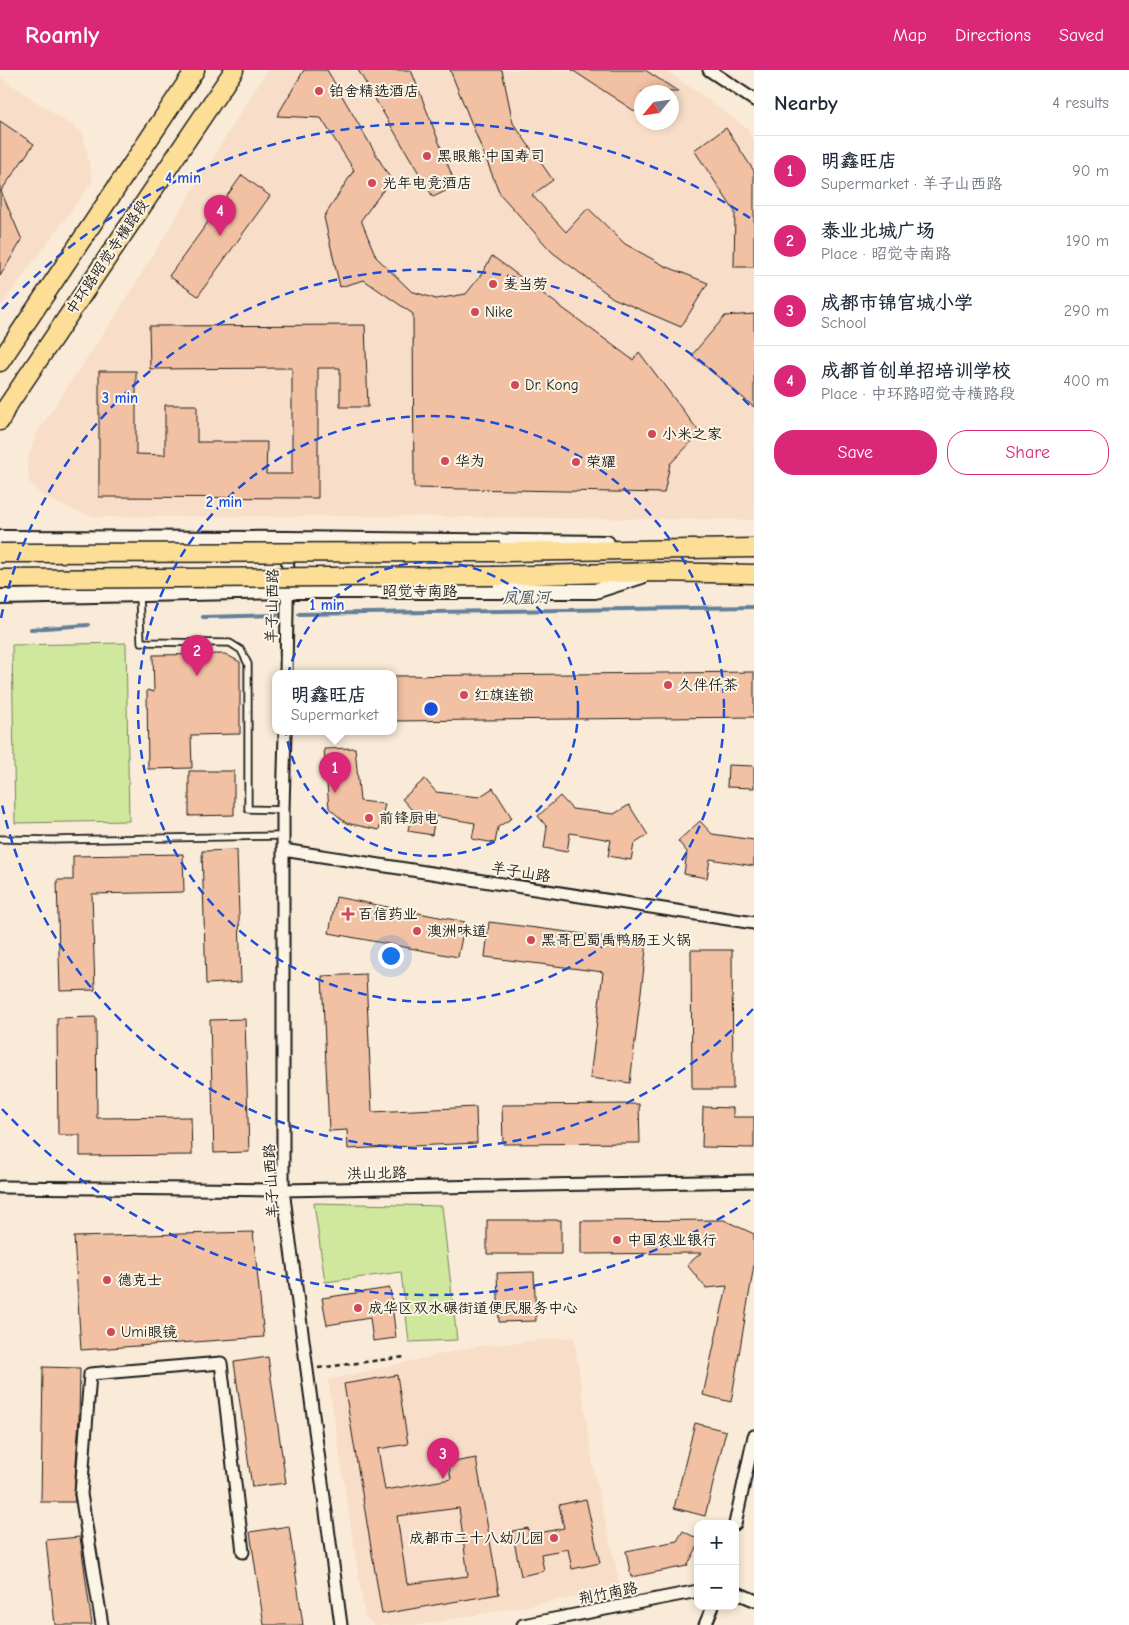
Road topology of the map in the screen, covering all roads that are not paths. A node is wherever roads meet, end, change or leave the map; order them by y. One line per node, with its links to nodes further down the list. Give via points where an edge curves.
1 (195, 70): 5 (main road, 中环路昭觉寺横路段)
2 (234, 70): 6 (main road, 中环路昭觉寺横路段)
3 (710, 70): 4 (street)
4 (754, 100)
5 (0, 362)
6 (0, 421)
7 (0, 538): 8 (street)
8 (288, 539): 10 (street, via 597,542); 15 (street, 羊子山西路)
9 (754, 548): 10 (main road)
10 (657, 550): 11 (main road, bridge)
11 (0, 553)
12 (656, 572): 13 (main road, 昭觉寺南路); 14 (main road, 昭觉寺南路, bridge); 15 (street, 昭觉寺南路, via 595,591)
13 (754, 574)
14 (0, 579)
15 (288, 591): 16 (street, 昭觉寺南路); 18 (street, 羊子山西路)
16 (139, 594): 17 (street, 昭觉寺南路); 20 (lane, via 140,642 230,643 241,650 248,664 248,809)
17 (0, 597)
18 (286, 670)
19 (285, 735): 20 (street, 羊子山西路)
20 (283, 810): 21 (street, 羊子山西路)
21 (283, 836): 22 (lane); 23 (street, 羊子山西路)
22 (0, 839)
23 (283, 850): 24 (street, 羊子山路); 27 (street, 羊子山西路)
24 (754, 924)
25 (754, 1181): 27 (street, 洪山北路)
26 (0, 1187): 27 (street, 洪山北路)
27 (283, 1190): 36 (street, 羊子山西路)
28 (754, 1436): 29 (street)
29 (736, 1520)
30 (244, 1552): 35 (street, via 221,1363 90,1374 81,1494)
31 (694, 1592): 37 (street, 荆竹南路)
32 (739, 1594): 33 (street)
33 (754, 1600)
34 (712, 1610): 38 (street)
35 (102, 1625)
36 (341, 1625)
37 (523, 1625)
38 (706, 1625)

